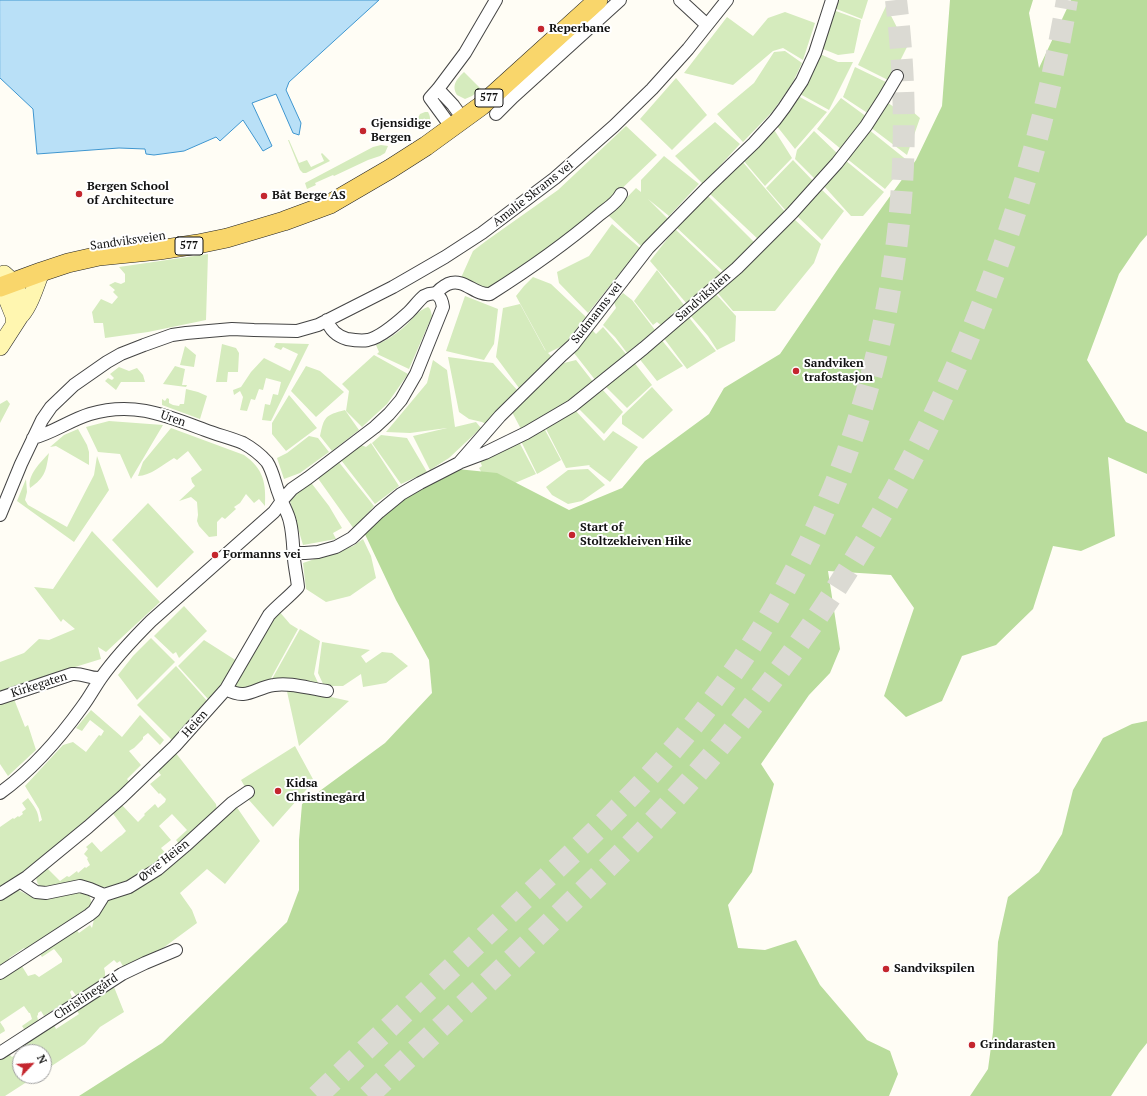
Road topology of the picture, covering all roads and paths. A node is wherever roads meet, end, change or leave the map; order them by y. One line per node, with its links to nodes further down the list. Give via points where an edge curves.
1 (496, 0): 10 (street, via 465,53 434,93 453,105)
2 (598, 0): 10 (main road, Sandviksveien / 577)
3 (620, 0): 9 (street)
4 (680, 0): 7 (street)
5 (832, 0): 20 (street, Sudmanns vei, via 809,66 775,120 648,248 573,345 500,416)
6 (726, 1): 7 (street, Amalie Skrams vei)
7 (707, 26): 17 (street, Amalie Skrams vei, via 666,75 628,113 546,185 445,257)
8 (897, 76): 20 (street, Sandvikslien, via 866,126 833,167 792,213 732,272 572,406 513,440)
9 (496, 114)
10 (458, 123): 11 (main road, Sandviksveien / 577, via 405,160)
11 (368, 181): 13 (main road, Sandviksveien / 577, via 330,204 227,238 167,249 99,256); 14 (main road, Sandviksveien / 577, via 327,198 245,221 83,247 46,258)
12 (620, 194): 15 (street, via 587,225 490,294 480,293 459,282 445,286)
13 (41, 272): 14 (main road, Sandviksveien / 577); 16 (main road, via 24,312)
14 (4, 281): 16 (main road)
15 (436, 294): 17 (street, via 425,295 388,330 369,340 342,337 332,330); 21 (street, via 442,302 442,307 416,374 401,400 389,414 356,442 292,489)
16 (17, 320): 18 (main road)
17 (327, 320): 19 (street, Amalie Skrams vei, via 297,331 232,329 172,336 121,354 74,386 51,406)
18 (0, 347)
19 (34, 438): 21 (street, Uren, via 77,418 102,411 132,409 154,412 254,449 268,464); 22 (street, Amalie Skrams vei)
20 (459, 463): 23 (street, Sudmanns vei, via 401,494 352,538 336,547 305,554)
21 (282, 502): 23 (street, Heien, via 290,522); 24 (street, via 274,512 151,621)
22 (0, 515)
23 (293, 553): 25 (street, Heien, via 298,587 269,615)
24 (101, 678): 27 (street, Kirkegaten, via 80,673 72,674); 29 (street, via 56,740)
25 (226, 689): 26 (street, via 237,694 245,694 274,685 287,685); 30 (street, Heien, via 175,746 122,797)
26 (327, 691)
27 (0, 698)
28 (248, 792): 32 (street, Øvre Heien, via 232,803 158,869 129,887)
29 (0, 793)
30 (21, 882): 31 (street, Heien); 32 (street, via 36,892 46,893 80,886)
31 (0, 894)
32 (104, 895): 34 (street, via 89,915)
33 (176, 950): 35 (street, Christinegård, via 122,974)
34 (0, 973)
35 (0, 1053)

